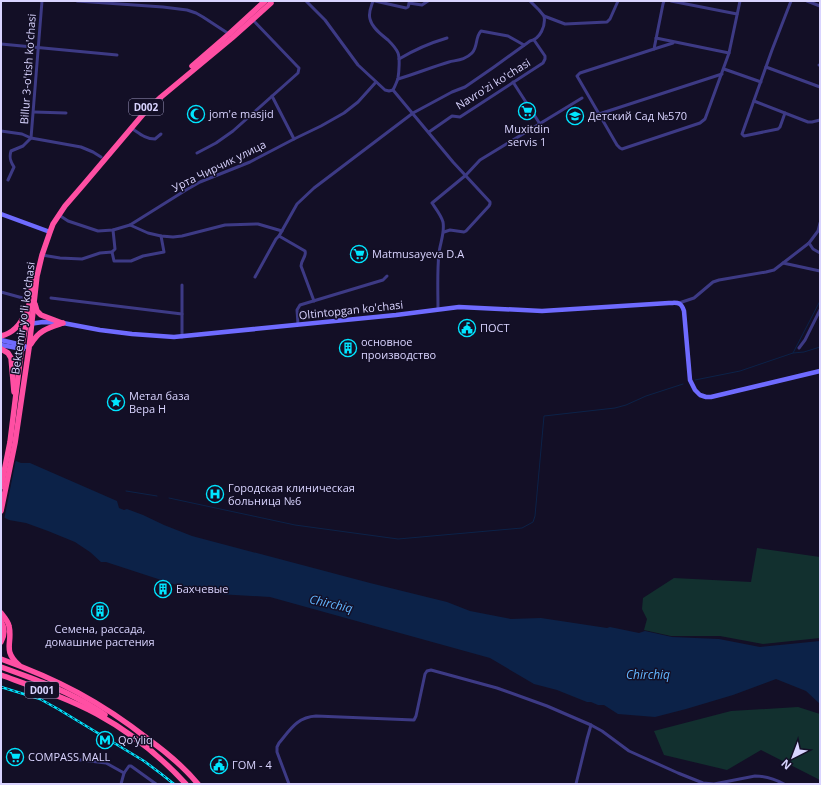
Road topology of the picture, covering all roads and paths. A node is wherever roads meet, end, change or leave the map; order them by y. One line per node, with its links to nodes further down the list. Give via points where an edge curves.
1 (42, 1): 30 (street, Billur 3-o'tish ko'chasi)
2 (77, 1): 3 (street)
3 (83, 1): 17 (street)
4 (161, 1): 19 (street)
5 (306, 1): 39 (street, via 325,20 358,65)
6 (374, 1): 16 (street, via 406,8); 34 (street, via 369,14 372,25 395,48)
7 (428, 1): 16 (street, via 422,5)
8 (530, 1): 21 (street)
9 (618, 1): 21 (street, via 606,22 565,24)
10 (664, 1): 25 (street)
11 (671, 1): 20 (street)
12 (740, 1): 20 (street)
13 (791, 1): 35 (street)
14 (807, 1): 18 (street)
15 (264, 2): 22 (highway, Bektemir yo'li ko'chasi / D002); 23 (highway, Bektemir yo'li ko'chasi / D002)
16 (410, 2)
17 (124, 3): 19 (street)
18 (820, 6)
19 (163, 7): 23 (street, via 196,13)
20 (737, 14): 32 (street)
21 (544, 16): 26 (street, via 543,28)
22 (252, 19): 44 (street, via 299,70 297,75); 54 (highway, Bektemir yo'li ko'chasi / D002, via 161,97)
23 (229, 34): 61 (highway, Bektemir yo'li ko'chasi / D002, via 148,104)
24 (447, 38): 34 (street)
25 (656, 38): 27 (street); 31 (street)
26 (534, 40): 29 (street, Navro'zi ko'chasi); 40 (street, Navro'zi ko'chasi, via 545,56 545,61)
27 (675, 42): 31 (street); 32 (street)
28 (1, 44): 30 (street)
29 (524, 45): 38 (street, via 508,36 481,31 476,47 470,55); 49 (street, Navro'zi ko'chasi, via 465,87)
30 (38, 48): 33 (street); 47 (street, Billur 3-o'tish ko'chasi)
31 (654, 49): 51 (street, via 578,74)
32 (729, 53): 36 (street)
33 (117, 54)
34 (399, 59): 38 (street)
35 (766, 67): 41 (street); 42 (street)
36 (724, 69): 37 (street); 41 (street)
37 (722, 74): 51 (street); 51 (street, via 702,122 622,149)
38 (398, 79): 43 (street)
39 (376, 82): 43 (street, via 385,90); 59 (street, Урта Чирчик улица, via 352,108)
40 (513, 82): 53 (street); 56 (street, Navro'zi ko'chasi, via 460,117 452,116)
41 (761, 82): 46 (street)
42 (820, 87)
43 (393, 90): 49 (street)
44 (272, 96): 59 (street); 60 (street, via 233,131)
45 (582, 98): 53 (street)
46 (754, 101): 50 (street); 50 (street, via 742,132 744,136 778,129)
47 (34, 112): 48 (street); 58 (street, Billur 3-o'tish ko'chasi)
48 (66, 113)
49 (413, 113): 56 (street); 70 (street, Navro'zi ko'chasi, via 314,188 297,204)
50 (785, 113): 52 (street, via 808,122)
51 (599, 114)
52 (820, 120)
53 (540, 124): 62 (street, via 480,160)
54 (132, 128): 57 (street, via 151,139); 65 (highway, Bektemir yo'li ko'chasi / D002)
55 (1, 131): 58 (street)
56 (429, 132): 62 (street)
57 (161, 134)
58 (31, 138): 61 (street, via 82,147); 63 (street, via 23,146 11,150 10,160 14,168)
59 (294, 139): 67 (street, Урта Чирчик улица, via 250,162 200,182)
60 (197, 153)
61 (102, 157): 69 (highway, Bektemir yo'li ko'chasi / D002, via 54,216)
62 (466, 175): 71 (street, via 432,203 443,221); 71 (street, via 490,204 466,231)
63 (8, 180)
64 (1, 214): 69 (street)
65 (59, 215): 68 (street, Урта Чирчик улица, via 68,221 98,231); 69 (highway, Bektemir yo'li ko'chasi / D002)
66 (820, 223): 74 (street, Oltintopgan ko'chasi, via 818,231)
67 (130, 225): 68 (street, Урта Чирчик улица); 72 (street)
68 (113, 230): 75 (street, via 115,248)
69 (48, 231): 77 (highway, Bektemir yo'li ko'chasi / D002); 85 (highway, Bektemir yo'li ko'chasi / D002, via 38,255)
70 (282, 231): 72 (street, via 258,224 225,225 182,236); 73 (street, Navro'zi ko'chasi)
71 (444, 232): 89 (street, via 439,253)
72 (161, 236): 75 (street, via 164,252 131,261 114,261)
73 (279, 236): 81 (street, Navro'zi ko'chasi); 86 (street, via 305,251 301,266)
74 (809, 243): 76 (street); 78 (street, Oltintopgan ko'chasi)
75 (112, 252): 77 (street, via 82,259)
76 (820, 253)
77 (42, 255): 85 (highway, Bektemir yo'li ko'chasi / D002)
78 (783, 263): 79 (street); 87 (street, Oltintopgan ko'chasi, via 774,270 713,282 694,298)
79 (820, 270)
80 (387, 276): 86 (street, via 383,280)
81 (255, 277)
82 (182, 285): 91 (street)
83 (1, 292): 85 (street)
84 (51, 298): 91 (street)
85 (32, 300): 88 (highway, Bektemir yo'li ko'chasi / D002); 92 (highway, via 44,317); 93 (highway, Bektemir yo'li ko'chasi / D002)
86 (314, 301): 94 (street, via 298,307)
87 (679, 303): 89 (street, Oltintopgan ko'chasi, via 542,311 458,307); 103 (street, via 684,310 690,380 700,395 711,397)
88 (29, 307): 93 (highway, Bektemir yo'li ko'chasi / D002); 95 (highway, via 17,327)
89 (438, 309): 94 (street, Oltintopgan ko'chasi)
90 (819, 312): 101 (street)
91 (182, 314): 96 (street)
92 (63, 323): 93 (street, Oltintopgan ko'chasi); 96 (street, Oltintopgan ko'chasi, via 132,334); 100 (highway, via 41,332)
93 (29, 324): 99 (highway, Bektemir yo'li ko'chasi / D002); 100 (highway, Bektemir yo'li ko'chasi / D002)
94 (298, 324): 96 (street, Oltintopgan ko'chasi)
95 (1, 336)
96 (182, 337)
97 (1, 340): 99 (street)
98 (1, 345): 99 (street)
99 (22, 347): 100 (street); 104 (highway, Bektemir yo'li ko'chasi / D002)
100 (29, 348): 105 (highway, Bektemir yo'li ko'chasi / D002)
101 (799, 348)
102 (1, 349): 104 (highway, via 12,361)
103 (820, 372)
104 (15, 404): 105 (highway, Bektemir yo'li ko'chasi / D002)
105 (13, 443): 106 (highway, Bektemir yo'li ko'chasi / D002); 107 (highway, Bektemir yo'li ko'chasi / D002)
106 (1, 487)
107 (1, 511)
108 (1, 613): 113 (highway, via 9,626 11,656)
109 (1, 621): 110 (highway, via 5,631)
110 (1, 642)
111 (1, 659): 113 (highway, D001)
112 (1, 667): 116 (highway, via 80,700)
113 (26, 668): 122 (highway, D001, via 86,696 114,714 148,738)
114 (1, 675): 116 (highway, D001, via 70,701)
115 (591, 725): 123 (street, via 497,688 431,670 425,675 414,720 311,716 301,720 277,746); 124 (street); 125 (street, via 629,751 703,783 714,784 760,776)
116 (127, 733): 121 (highway, D001)
117 (50, 759): 118 (street, via 58,755 106,763)
118 (124, 773): 119 (street); 120 (street, via 131,766)
119 (122, 784)
120 (156, 784)
121 (186, 784)
122 (198, 784)
123 (289, 784)
124 (576, 784)
125 (784, 784)

